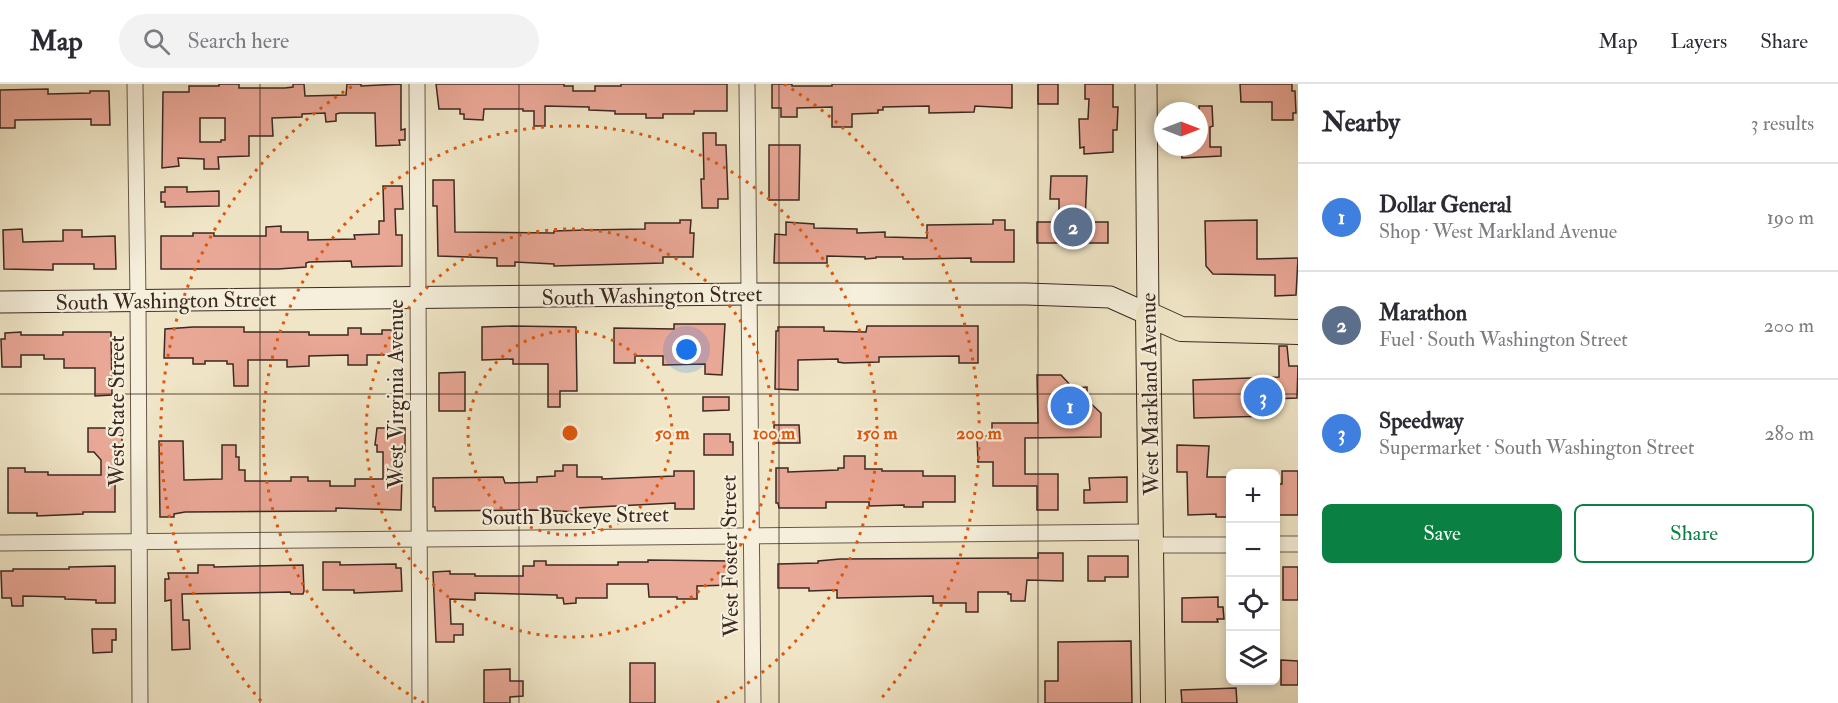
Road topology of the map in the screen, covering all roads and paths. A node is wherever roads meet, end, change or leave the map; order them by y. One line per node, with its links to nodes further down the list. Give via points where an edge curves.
1 (135, 84): 7 (street, West State Street)
2 (417, 84): 6 (street, West Virginia Avenue)
3 (747, 84): 5 (street, West Foster Street)
4 (1146, 84): 9 (main road, West Markland Avenue)
5 (748, 294): 6 (main road, South Washington Street); 9 (main road, South Washington Street, via 1110,297); 11 (street, West Foster Street)
6 (418, 298): 7 (main road, South Washington Street); 12 (street, West Virginia Avenue)
7 (138, 300): 8 (main road, South Washington Street); 14 (street, West State Street)
8 (0, 302)
9 (1148, 314): 10 (main road, South Washington Street, via 1181,329); 13 (main road, West Markland Avenue)
10 (1298, 332)
11 (752, 536): 12 (street, South Buckeye Street); 13 (street, South Buckeye Street); 21 (street, West Foster Street)
12 (418, 538): 14 (street, South Buckeye Street); 20 (street, West Virginia Avenue)
13 (1151, 538): 18 (street, South Buckeye Street); 22 (main road, West Markland Avenue)
14 (138, 541): 15 (street, South Buckeye Street); 19 (street, West State Street)
15 (0, 543)
16 (1280, 544): 17 (street)
17 (1298, 544)
18 (1226, 545)
19 (140, 703)
20 (420, 703)
21 (753, 703)
22 (1153, 703)

